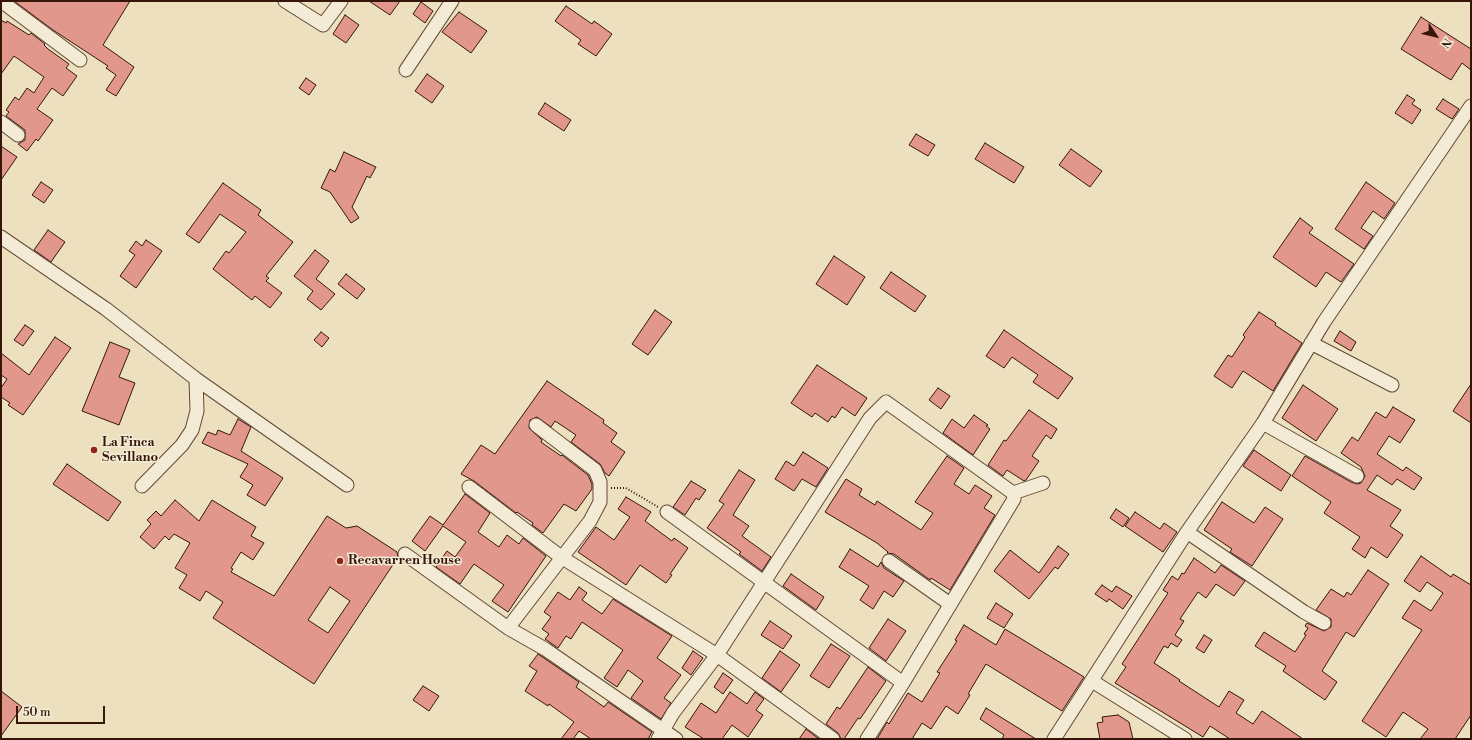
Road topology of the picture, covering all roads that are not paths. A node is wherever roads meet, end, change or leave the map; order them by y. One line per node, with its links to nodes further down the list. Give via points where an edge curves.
1 (1, 1): 5 (street)
2 (285, 1): 3 (street, via 323,25)
3 (341, 1)
4 (452, 1): 6 (street)
5 (80, 60)
6 (406, 70)
7 (1471, 106): 11 (street)
8 (1, 122): 9 (street)
9 (18, 135)
10 (1, 237): 12 (street, via 106,309)
11 (1311, 343): 13 (street); 14 (street)
12 (196, 379): 18 (street); 19 (street, via 197,411 192,430 182,445)
13 (1392, 385)
14 (1263, 423): 16 (street); 23 (street)
15 (536, 425): 25 (street, via 595,470 600,482 600,502 590,521)
16 (1357, 476)
17 (1043, 483): 21 (street)
18 (347, 485)
19 (142, 486)
20 (469, 487): 25 (street)
21 (1013, 493): 27 (street, via 886,402 870,418); 28 (street, via 1014,499)
22 (667, 512): 27 (street)
23 (1188, 532): 29 (street); 32 (street)
24 (405, 554): 30 (street)
25 (561, 557): 30 (street); 31 (street)
26 (890, 561): 28 (street)
27 (763, 583): 31 (street); 33 (street)
28 (950, 604): 33 (street)
29 (1324, 623)
30 (508, 628): 34 (street, via 545,649)
31 (717, 655): 34 (street, via 673,712); 36 (street)
32 (1092, 681): 38 (street); 39 (street)
33 (903, 683): 37 (street)
34 (660, 735): 35 (street)
35 (676, 739)
36 (834, 739)
37 (867, 739)
38 (1054, 739)
39 (1186, 739)

